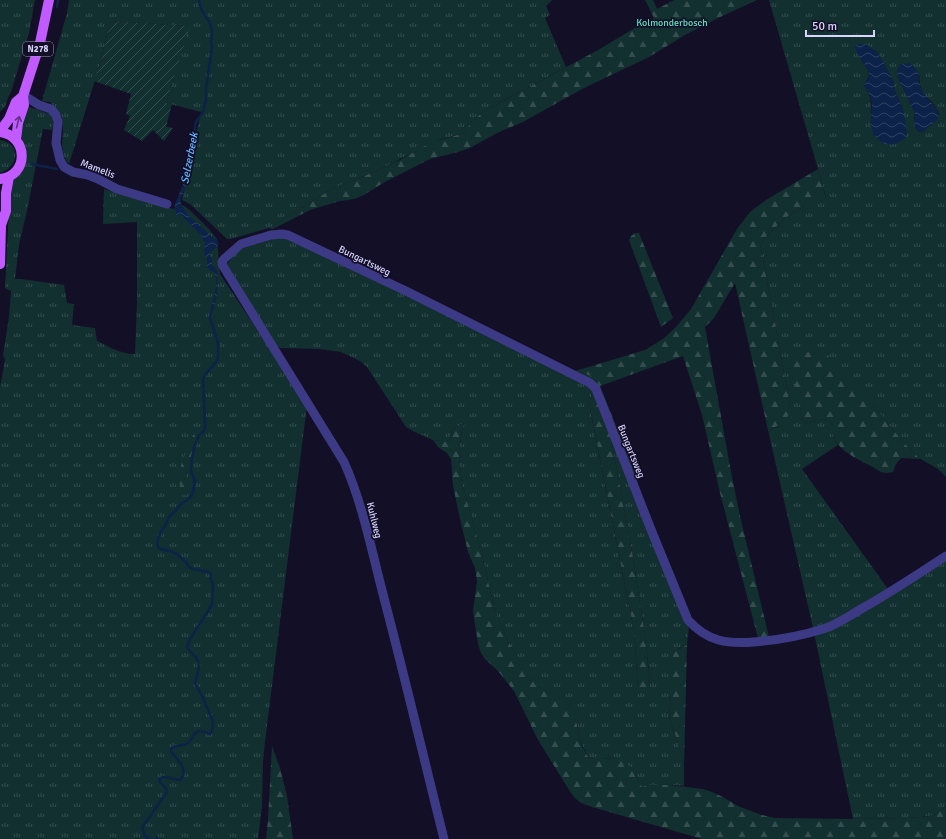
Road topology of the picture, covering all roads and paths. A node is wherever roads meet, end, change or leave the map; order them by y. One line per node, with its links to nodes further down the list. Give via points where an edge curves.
1 (49, 0): 2 (main road, N278, via 40,43)
2 (23, 96): 3 (main road, N278, via 16,102); 4 (main road, N278, one-way to 2, via 24,105); 6 (street, Mamelis, via 48,108 56,115 56,143 64,166 117,189)
3 (0, 132): 4 (main road, N278)
4 (16, 140): 5 (main road, N278, via 21,150 21,162 14,174)
5 (4, 178): 7 (main road, N278, via 6,211)
6 (167, 204)
7 (1, 222): 9 (main road, N278)
8 (242, 244): 10 (street, Bungartsweg, via 270,235 288,235 590,383 596,389 688,620 714,639 726,642 761,641 786,638 824,628 869,605); 11 (street, Kuhlweg, via 224,259 222,266 344,462 359,500)
9 (0, 264)
10 (946, 556)
11 (444, 839)

